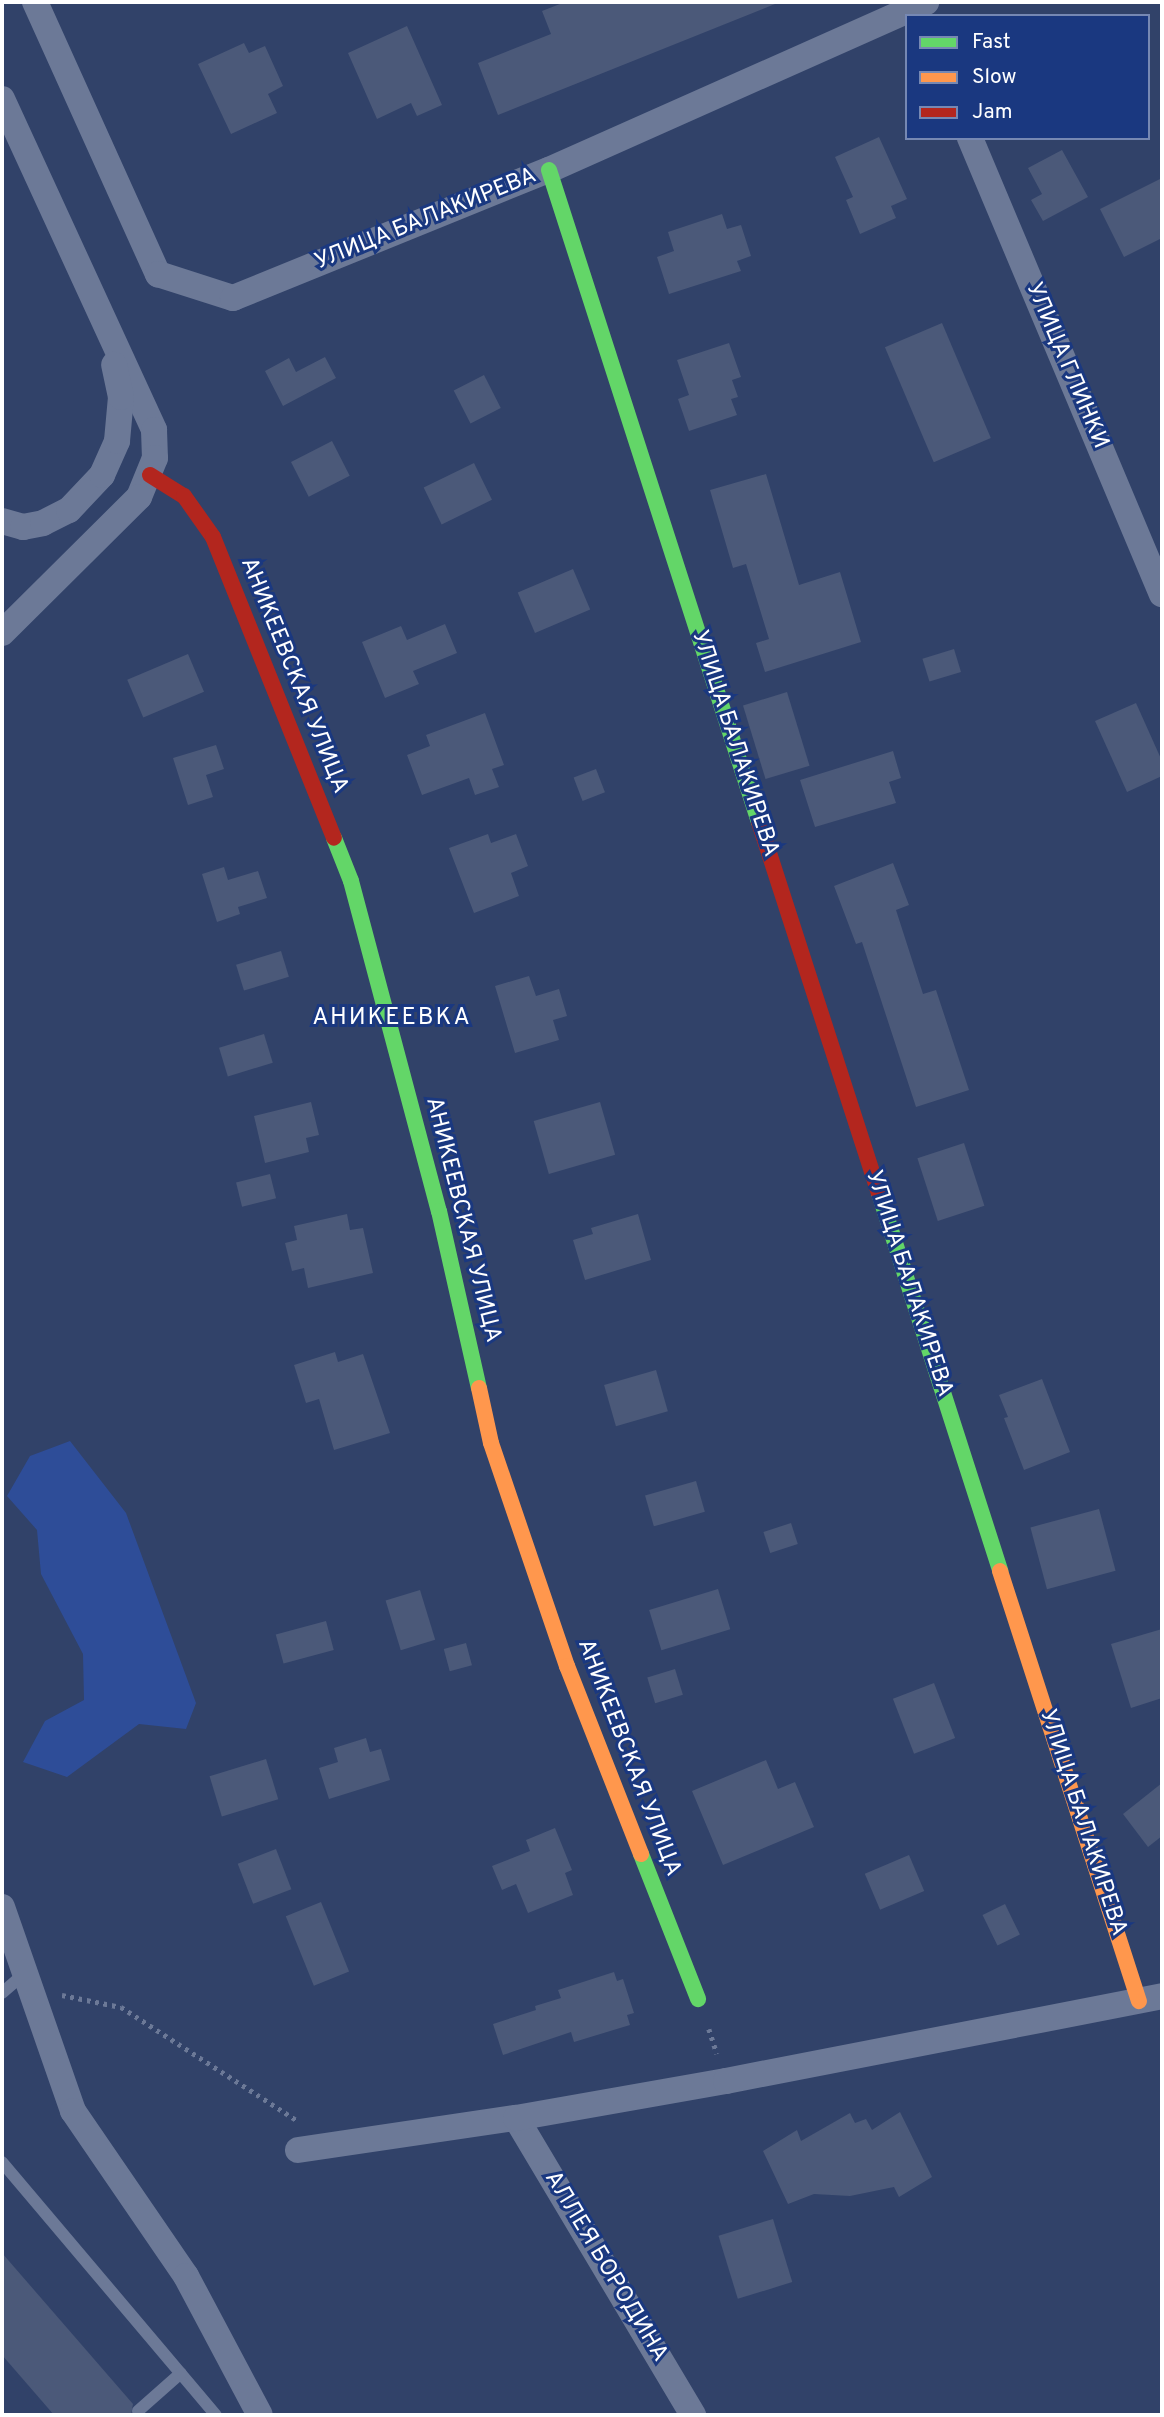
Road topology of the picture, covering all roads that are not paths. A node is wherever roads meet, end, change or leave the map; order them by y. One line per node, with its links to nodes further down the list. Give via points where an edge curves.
1 (34, 2): 5 (street, УЛИЦА БАЛАКИРЕВА, via 158,274 233,298)
2 (917, 7): 5 (street)
3 (2, 99): 6 (street)
4 (971, 140): 9 (street, УЛИЦА ГЛИНКИ)
5 (549, 170): 14 (street, УЛИЦА БАЛАКИРЕВА)
6 (102, 312): 7 (street, via 154,430); 8 (street, via 121,397 117,441 102,475 69,510 43,523 23,527)
7 (150, 475): 10 (street, via 139,497 111,527); 13 (street, АНИКЕЕВСКАЯ УЛИЦА, via 184,496 213,537 351,881 439,1211 491,1443 567,1666)
8 (2, 521)
9 (1162, 594)
10 (2, 633)
11 (2, 1907): 12 (street)
12 (17, 1985): 21 (street, via 73,2111 186,2276)
13 (698, 1999)
14 (1151, 1999): 15 (street)
15 (516, 2118): 16 (street); 22 (street, АЛЛЕЯ БОРОДИНА)
16 (298, 2150)
17 (2, 2162): 18 (lane)
18 (181, 2373): 19 (lane); 20 (lane)
19 (138, 2410)
20 (216, 2415)
21 (260, 2415)
22 (693, 2415)

